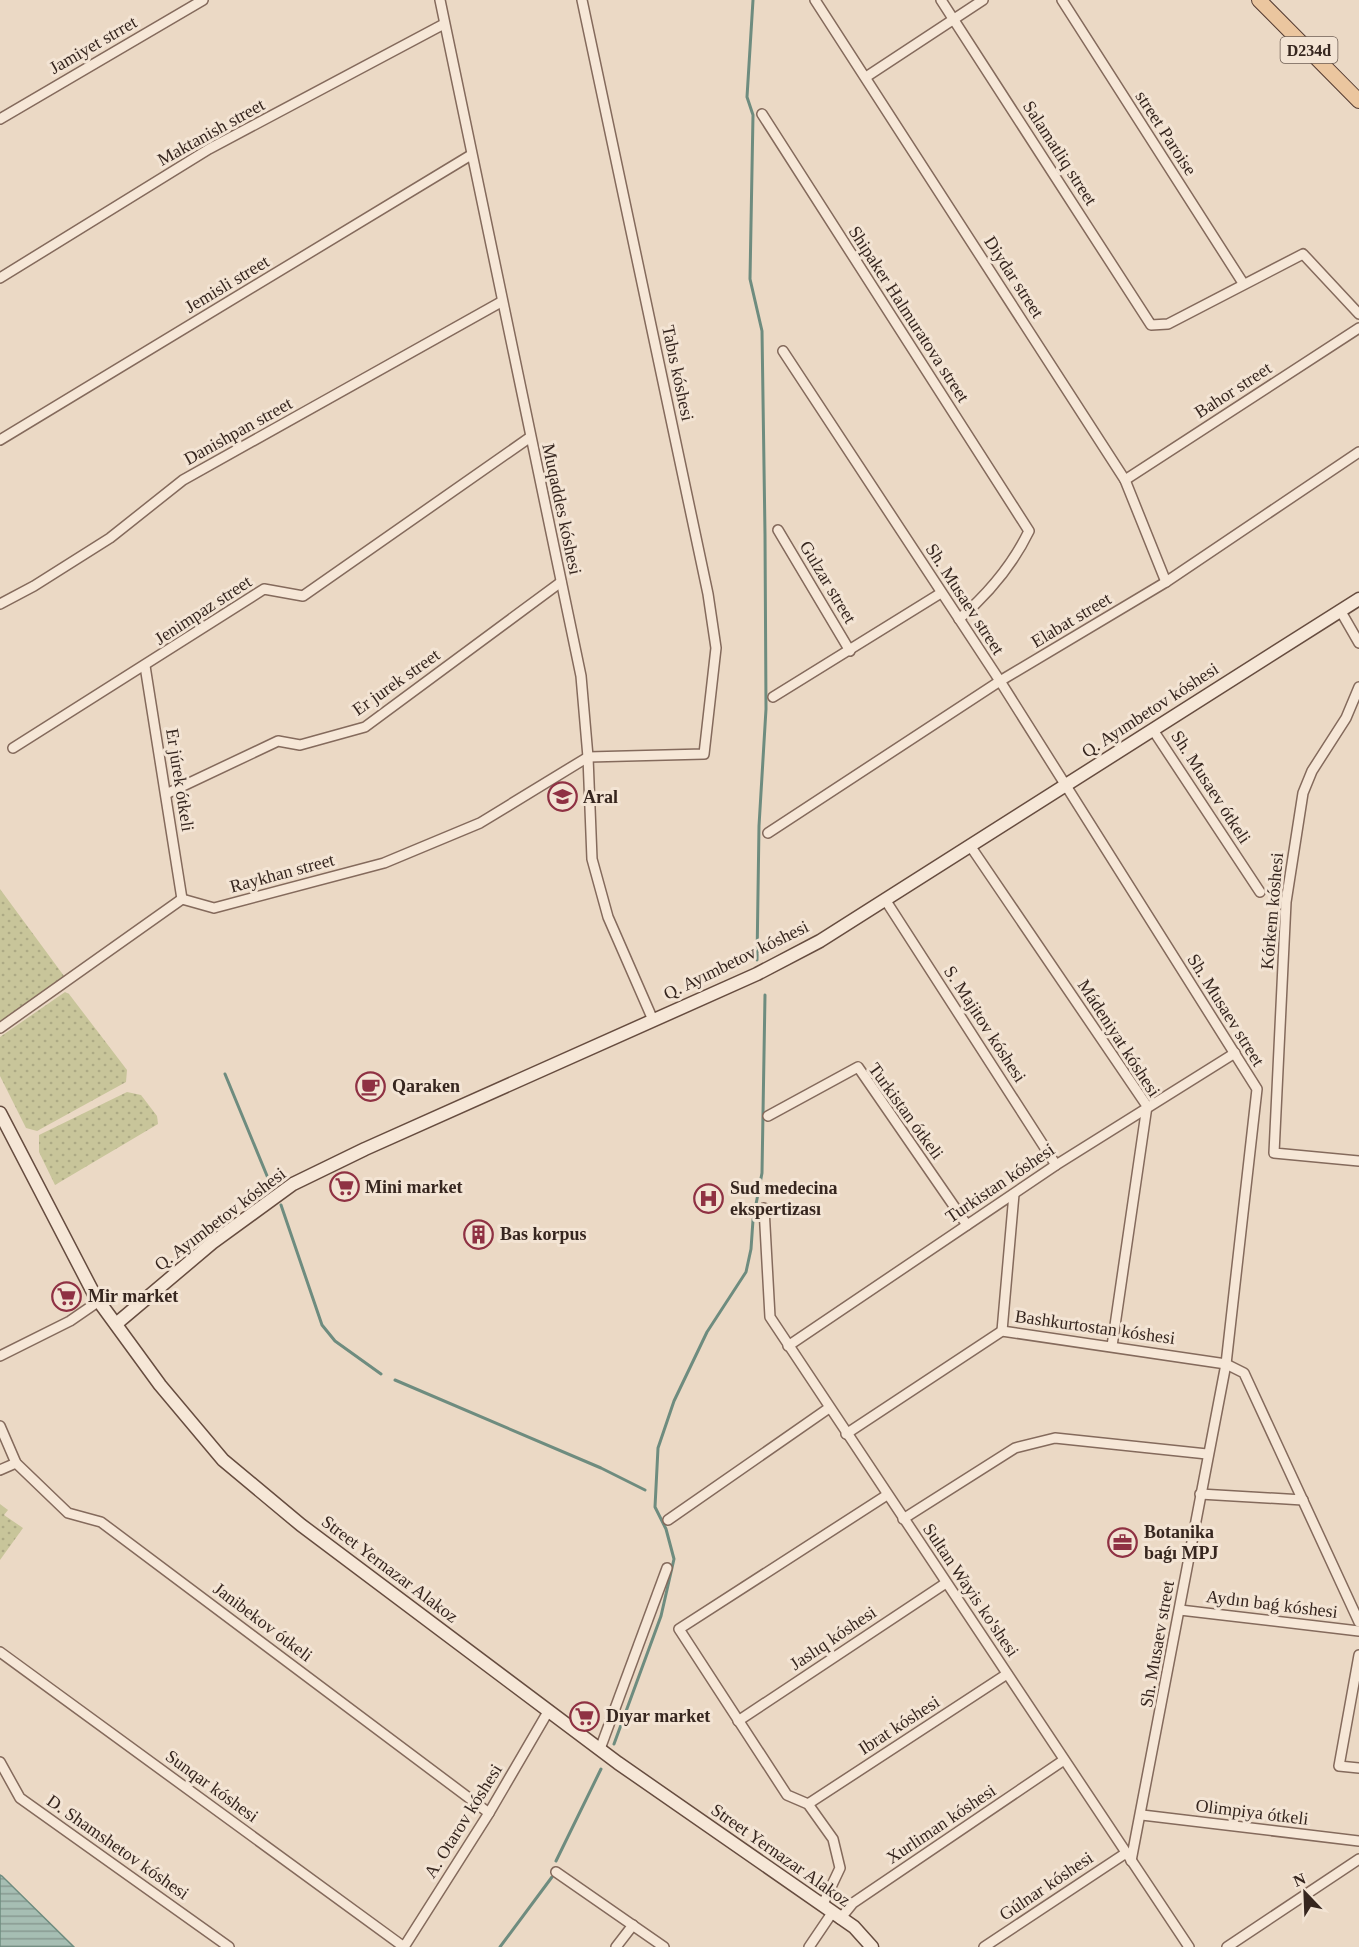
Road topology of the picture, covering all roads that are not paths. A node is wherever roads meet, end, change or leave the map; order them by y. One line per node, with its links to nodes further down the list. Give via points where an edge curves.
1 (203, 0): 14 (street, Jamiyet strret)
2 (440, 0): 10 (street, Muqaddes kóshesi)
3 (582, 0): 42 (street, Tabıs kóshesi, via 708,594 716,648 704,754)
4 (815, 0): 11 (street, Diydar street)
5 (941, 0): 9 (street, Salamatliq street)
6 (983, 0): 9 (street)
7 (1062, 0): 17 (street, street Paroise)
8 (1259, 0): 12 (main road, D234d)
9 (953, 19): 11 (street); 17 (street, Salamatliq street, via 1151,324 1168,324)
10 (444, 24): 15 (street, Muqaddes kóshesi); 16 (street, Maktanish street, via 209,150)
11 (866, 77): 25 (street, Diydar street)
12 (1359, 102)
13 (762, 114): 33 (street, Shipaker Halmuratova street, via 1029,531 1020,551 998,580)
14 (0, 119)
15 (471, 156): 18 (street, Muqaddes kóshesi); 23 (street, Jemisli street)
16 (0, 278)
17 (1243, 284): 19 (street, via 1303,254)
18 (501, 302): 22 (street, Muqaddes kóshesi); 31 (street, Danishpan street, via 183,480 110,538)
19 (1359, 314)
20 (1359, 328): 25 (street, Bahor street)
21 (783, 351): 29 (street, Sh. Musaev street)
22 (529, 438): 27 (street, Muqaddes kóshesi); 36 (street, Jenimpaz street, via 303,596 264,589)
23 (0, 440)
24 (1359, 452): 28 (street, Elabat street)
25 (1125, 480): 28 (street, Diydar street)
26 (778, 530): 35 (street, Gulzar street)
27 (561, 582): 42 (street, Muqaddes kóshesi, via 581,676); 44 (street, Er jurek street, via 365,727 300,745 278,741)
28 (1166, 582): 37 (street, Elabat street)
29 (941, 593): 33 (street, Sh. Musaev street); 35 (street)
30 (1359, 599): 32 (street, Q. Ayımbetov kóshesi)
31 (0, 604)
32 (1341, 610): 34 (street); 40 (street, Q. Ayımbetov kóshesi)
33 (959, 619): 37 (street, Sh. Musaev street)
34 (1359, 643)
35 (850, 651): 39 (street)
36 (146, 666): 41 (street, Jenimpaz street); 44 (street, Er júrek ótkeli)
37 (1000, 681): 43 (street, Sh. Musaev street); 45 (street, Elabat street)
38 (1359, 687): 56 (street, Kórkem kóshesi, via 1303,793 1286,902 1274,1153)
39 (773, 697)
40 (1153, 730): 43 (street, Q. Ayımbetov kóshesi); 47 (street, Sh. Musaev ótkeli)
41 (13, 748)
42 (588, 757): 48 (street, Raykhan street, via 480,823 384,863 214,908); 50 (street, Muqaddes kóshesi, via 592,859 608,916)
43 (1065, 786): 46 (street, Q. Ayımbetov kóshesi); 52 (street, Sh. Musaev street)
44 (166, 794): 48 (street, Er júrek ótkeli)
45 (768, 833)
46 (971, 846): 49 (street, Q. Ayımbetov kóshesi); 53 (street, Mádeniyat kóshesi)
47 (1260, 892)
48 (182, 899): 51 (street)
49 (886, 901): 50 (street, Q. Ayımbetov kóshesi, via 764,970); 57 (street, S. Majitov kóshesi)
50 (653, 1020): 62 (street, Q. Ayımbetov kóshesi, via 293,1184 212,1243)
51 (0, 1028)
52 (1235, 1053): 53 (street, Turkistan kóshesi); 67 (street, Sh. Musaev street, via 1257,1089)
53 (1147, 1106): 57 (street, Turkistan kóshesi); 65 (street, Mádeniyat kóshesi)
54 (0, 1113): 61 (street, Street Yernazar Alakoz)
55 (768, 1116): 60 (street, Turkistan ótkeli, via 858,1067)
56 (1359, 1161)
57 (1056, 1165): 58 (street, Turkistan kóshesi)
58 (1014, 1194): 60 (street, Turkistan kóshesi); 63 (street)
59 (764, 1208): 64 (street, Sultan Wayis ko'shesi, via 770,1317)
60 (967, 1225): 64 (street, Turkistan kóshesi)
61 (99, 1301): 62 (street, Street Yernazar Alakoz); 66 (street, via 70,1321)
62 (116, 1324): 87 (street, Street Yernazar Alakoz, via 223,1460 301,1525)
63 (1002, 1331): 65 (street, Bashkurtostan kóshesi); 70 (street, Bashkurtostan kóshesi)
64 (788, 1346): 68 (street, Sultan Wayis ko'shesi)
65 (1112, 1346): 67 (street, Bashkurtostan kóshesi)
66 (0, 1356)
67 (1226, 1364): 71 (street, Sh. Musaev street); 76 (street, via 1244,1373)
68 (829, 1408): 70 (street, Sultan Wayis ko'shesi); 78 (street)
69 (0, 1426): 72 (street)
70 (846, 1434): 75 (street, Sultan Wayis ko'shesi)
71 (1207, 1454): 74 (street, Sh. Musaev street); 77 (street, via 1055,1438 1015,1448)
72 (16, 1463): 73 (street); 94 (street, Janibekov ótkeli, via 68,1513 102,1522)
73 (0, 1470)
74 (1200, 1494): 76 (street); 81 (street, Sh. Musaev street)
75 (887, 1495): 77 (street, Sultan Wayis ko'shesi); 88 (street, via 679,1629)
76 (1303, 1500): 82 (street)
77 (903, 1519): 80 (street, Sultan Wayis ko'shesi)
78 (668, 1520)
79 (667, 1568): 89 (street)
80 (946, 1583): 86 (street, Sultan Wayis ko'shesi); 88 (street, Jaslıq kóshesi)
81 (1180, 1610): 83 (street, Aydın baǵ kóshesi); 95 (street, Sh. Musaev street)
82 (1359, 1622)
83 (1359, 1631)
84 (0, 1652): 103 (street, Sunqar kóshesi)
85 (1359, 1655): 92 (street, via 1339,1766)
86 (1007, 1674): 90 (street, Sultan Wayis ko'shesi); 93 (street, Ibrat kóshesi)
87 (549, 1710): 89 (street, Street Yernazar Alakoz); 94 (street, A. Otarov kóshesi)
88 (738, 1721): 93 (street, via 787,1794)
89 (600, 1749): 100 (street, Street Yernazar Alakoz)
90 (1064, 1761): 97 (street, Sultan Wayis ko'shesi); 100 (street, Xurliman kóshesi, via 853,1903)
91 (0, 1762): 102 (street, D. Shamshetov kóshesi, via 20,1798)
92 (1359, 1768)
93 (808, 1804): 100 (street, via 833,1839 840,1868)
94 (489, 1813): 103 (street, A. Otarov kóshesi)
95 (1142, 1815): 96 (street, Olimpiya ótkeli); 97 (street, Sh. Musaev street)
96 (1359, 1841)
97 (1129, 1857): 108 (street, Gúlnar kóshesi); 109 (street, Sultan Wayis ko'shesi)
98 (1359, 1859): 110 (street)
99 (556, 1872): 101 (street)
100 (832, 1913): 106 (street); 107 (street, Street Yernazar Alakoz, via 854,1927)
101 (633, 1925): 104 (street); 105 (street)
102 (230, 1947)
103 (404, 1947)
104 (616, 1947)
105 (664, 1947)
106 (808, 1947)
107 (872, 1947)
108 (984, 1947)
109 (1189, 1947)
110 (1227, 1947)

